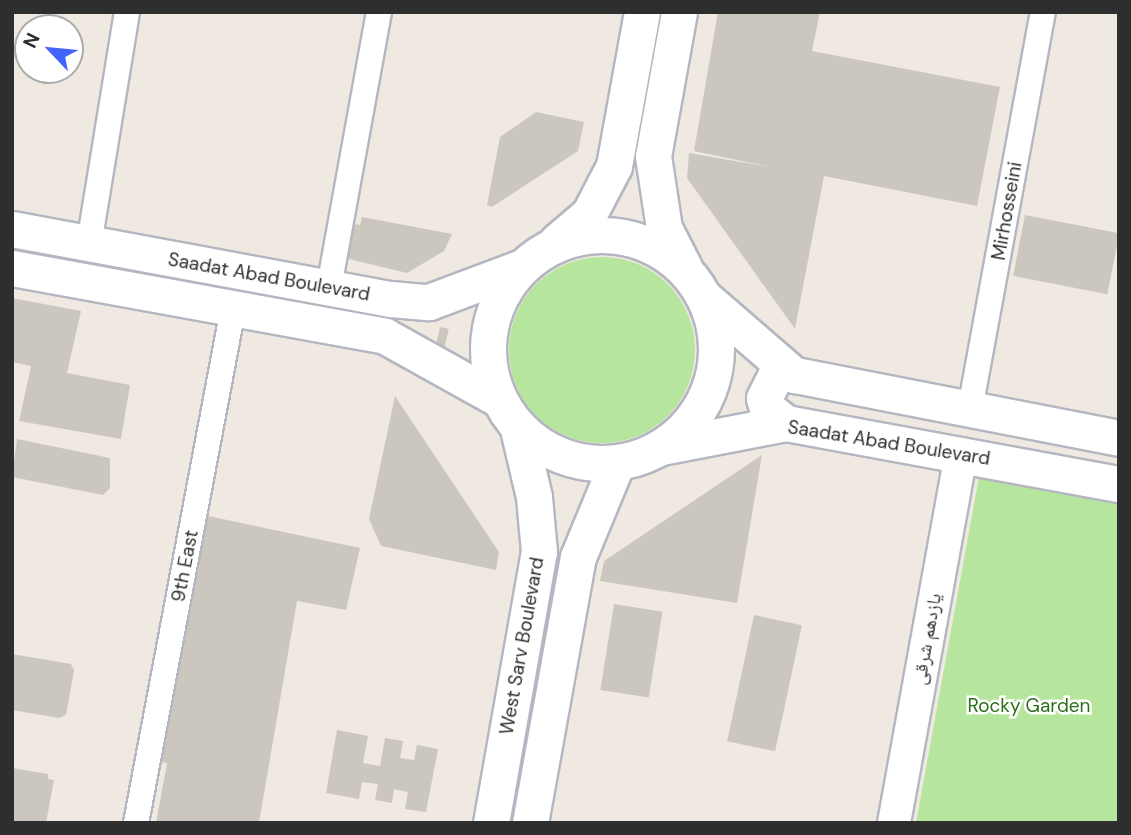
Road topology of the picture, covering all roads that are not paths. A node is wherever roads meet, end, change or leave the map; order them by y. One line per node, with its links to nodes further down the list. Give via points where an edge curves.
1 (127, 12): 7 (street)
2 (379, 12): 12 (street)
3 (642, 12): 8 (main road, via 614,166 589,214)
4 (679, 12): 11 (main road, via 653,156 664,228)
5 (1044, 12): 17 (street, Mirhosseini)
6 (12, 229): 7 (main road, Saadat Abad Boulevard)
7 (89, 244): 12 (main road, Saadat Abad Boulevard)
8 (551, 246): 9 (main road); 11 (main road, via 586,235 622,235 656,246)
9 (522, 267): 12 (main road, Saadat Abad Boulevard, via 429,302); 16 (main road, via 500,295 489,329 488,365)
10 (12, 268): 14 (main road, Saadat Abad Boulevard)
11 (684, 268): 13 (main road)
12 (329, 288)
13 (705, 298): 15 (main road); 21 (main road, via 716,332 715,369 703,403 681,432)
14 (233, 309): 16 (main road, Saadat Abad Boulevard, via 385,336); 25 (street, 9th East)
15 (794, 375): 17 (main road); 18 (main road, via 775,376 766,387 767,408)
16 (498, 399): 19 (main road)
17 (970, 409): 20 (main road)
18 (786, 423): 21 (main road, Saadat Abad Boulevard); 22 (main road, Saadat Abad Boulevard)
19 (518, 429): 23 (main road, via 547,450 581,463); 26 (main road, West Sarv Boulevard, via 534,497 539,552)
20 (1119, 438)
21 (659, 448): 23 (main road)
22 (961, 454): 24 (main road, Saadat Abad Boulevard); 28 (street, یازدهم شرقی)
23 (617, 463): 27 (main road, West Sarv Boulevard, via 578,557)
24 (1119, 484)
25 (136, 823)
26 (491, 823)
27 (530, 823)
28 (894, 823)

